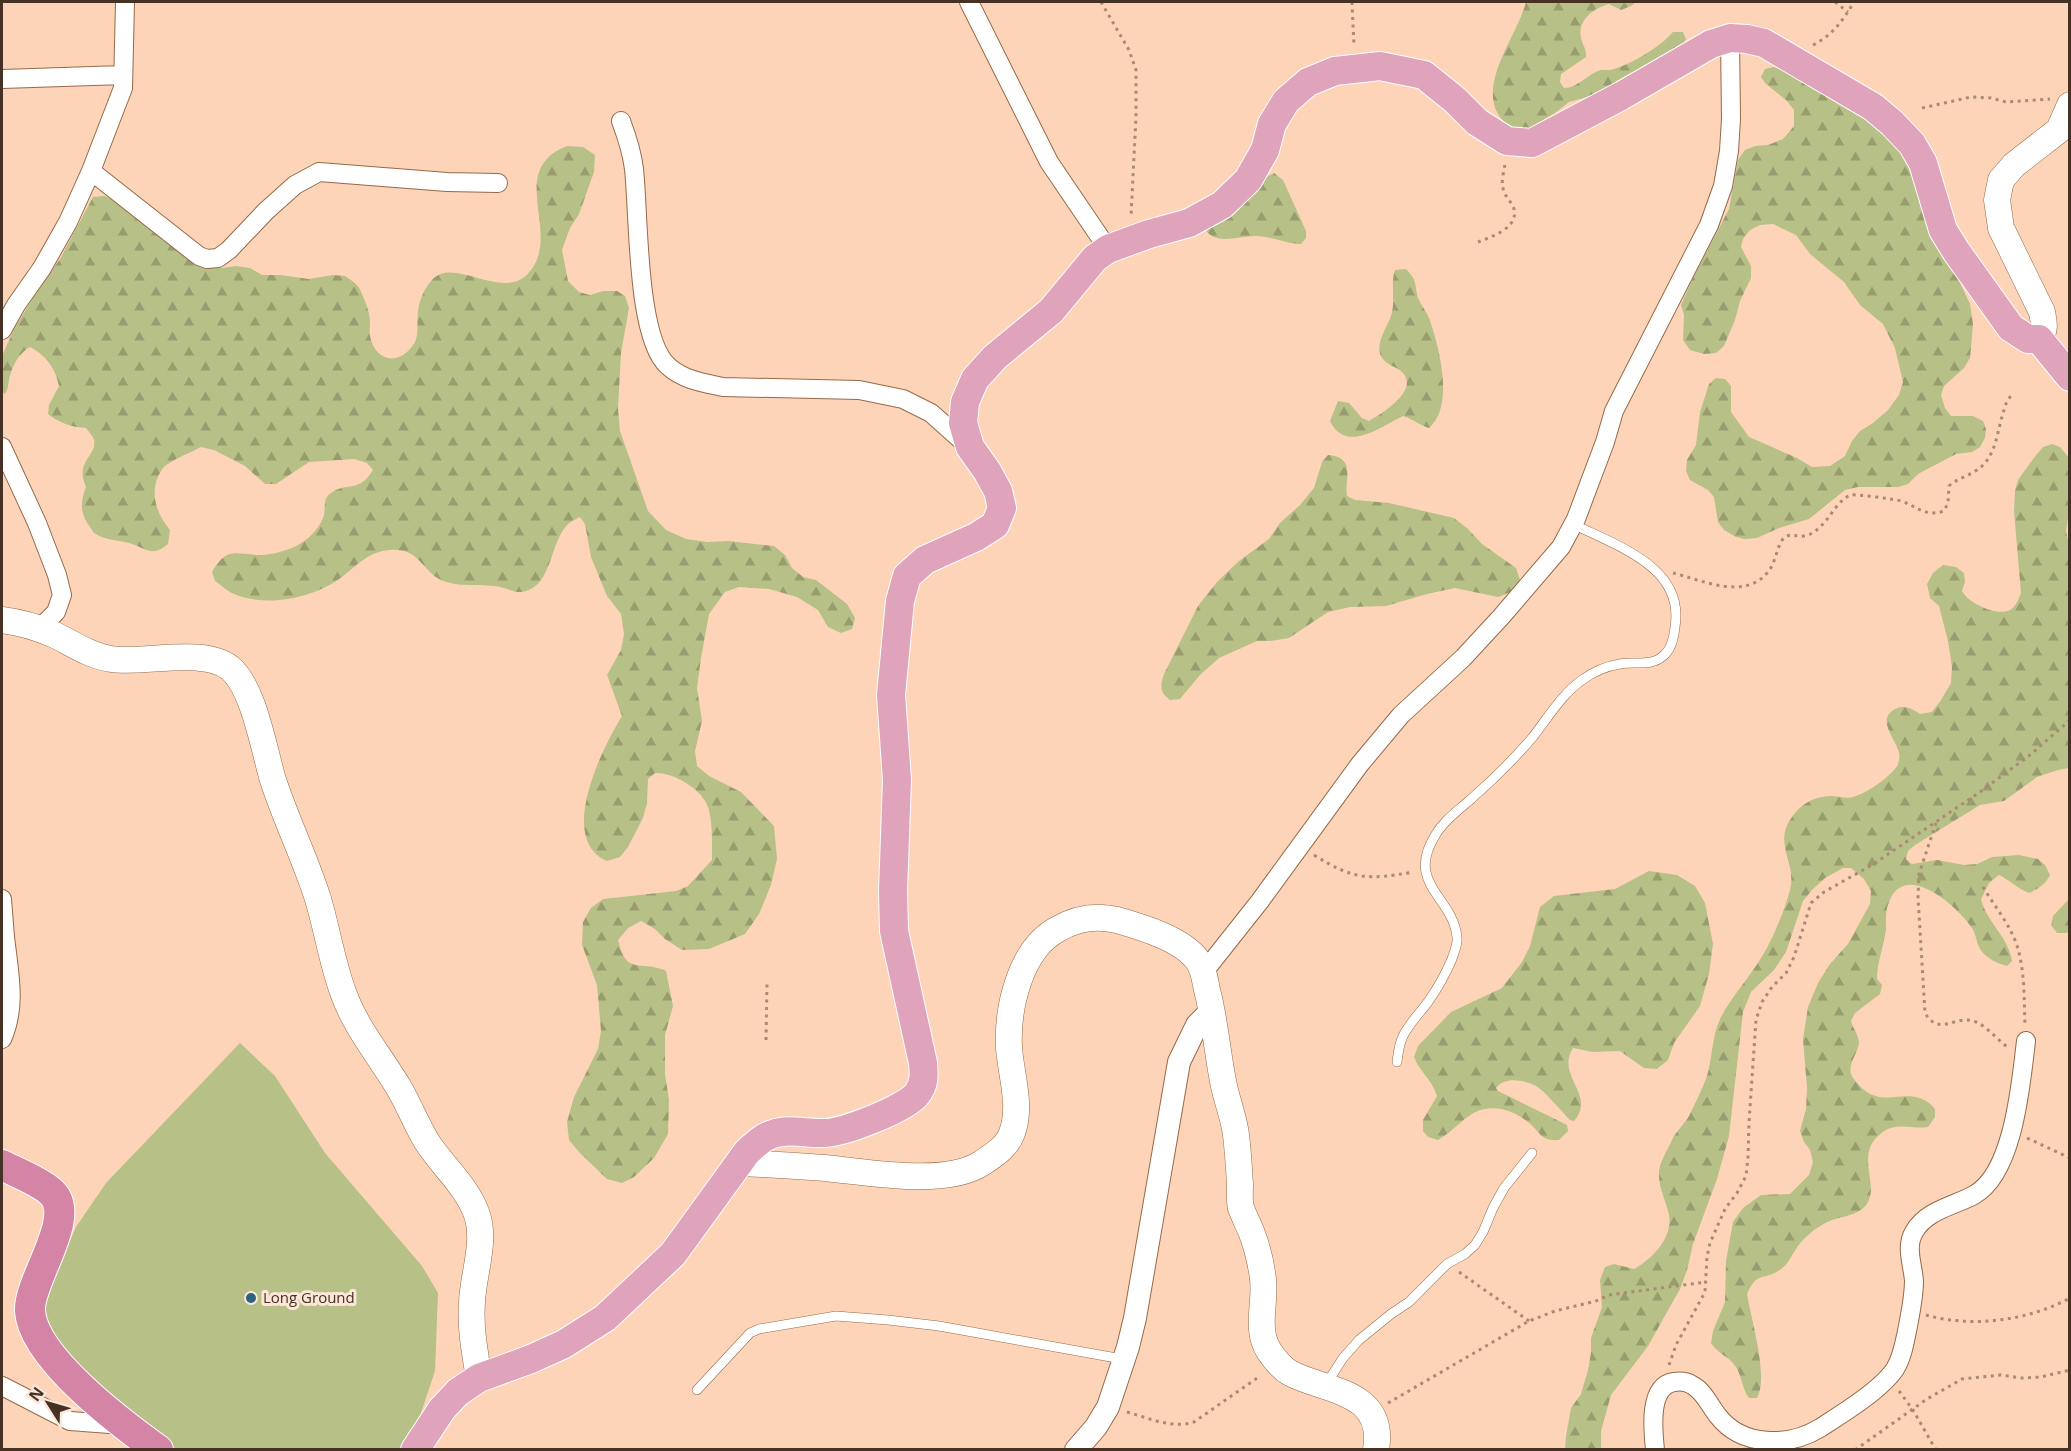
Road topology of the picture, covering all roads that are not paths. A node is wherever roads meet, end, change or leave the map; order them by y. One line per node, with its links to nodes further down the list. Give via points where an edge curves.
1 (125, 2): 4 (street)
2 (969, 2): 10 (street, via 1049,162)
3 (1730, 38): 10 (main road, via 1711,44 1532,143 1507,141 1477,123 1424,75 1380,66 1335,71 1308,82 1286,101 1248,180 1222,205 1189,223); 12 (main road, via 1764,43 1873,107 1892,123 1923,163 1943,230 1956,251 2011,328 2028,339); 16 (street, via 1731,119 1723,186 1710,225 1614,411)
4 (123, 75): 5 (street); 8 (street, via 123,88)
5 (2, 79)
6 (2061, 102): 12 (main road, via 2059,130 2001,180 1997,200 2001,228 2042,312 2044,333)
7 (621, 121): 15 (street, via 634,168 646,313 656,350 667,366 702,383 723,387 859,390 903,399 932,413)
8 (91, 171): 9 (street, via 207,259 218,258 229,250 295,185 319,172); 11 (street, via 68,222)
9 (498, 183)
10 (1119, 245): 15 (main road, via 1095,258 1051,311 995,357 975,379 964,402 963,423)
11 (2, 330)
12 (2039, 339): 13 (main road)
13 (2070, 377)
14 (2, 447): 18 (street, via 37,523 62,595 56,612)
15 (970, 447): 26 (main road, via 998,491 1002,508 995,525 925,560 907,576 900,601 891,695 897,780 894,931 924,1081 916,1095 895,1109 845,1130 772,1134 760,1140)
16 (1573, 524): 20 (street, via 1561,547 1501,617 1464,658 1401,715 1360,764); 24 (lane, via 1622,549 1664,578 1677,615 1670,648 1655,661 1620,663 1580,681 1493,780 1436,833 1425,869 1433,891 1452,919 1457,938 1455,950 1446,973 1404,1035)
17 (2, 620): 18 (main road)
18 (38, 630): 29 (main road, via 109,659 216,660 231,669 243,684 273,782 318,899 343,993 427,1142 477,1213 480,1236 472,1303)
19 (2, 899): 22 (street, via 11,1006)
20 (1203, 973): 21 (main road); 26 (main road, via 1198,961 1180,944 1151,932 1114,919 1090,917 1070,922 1047,935 1028,961 1014,992 1009,1021 1016,1113 1012,1134 1000,1150 978,1166 924,1177)
21 (1212, 1010): 28 (street, via 1197,1025 1179,1062); 31 (main road, via 1223,1083 1236,1131 1241,1207 1253,1235 1263,1282 1262,1328 1266,1347 1288,1372)
22 (2, 1039)
23 (2025, 1049): 38 (street, via 2012,1130 2003,1160 1988,1186 1923,1221 1913,1233 1909,1245 1914,1300 1900,1358 1887,1379 1820,1428 1784,1441 1748,1438 1719,1418 1694,1385 1683,1381 1671,1383 1661,1389 1656,1401)
24 (1397, 1062)
25 (1532, 1153): 31 (lane, via 1504,1188 1474,1245 1359,1340)
26 (739, 1162): 29 (main road, via 673,1254 605,1318 564,1344)
27 (2, 1165): 33 (highway, via 52,1192 58,1204 59,1222 33,1292 30,1312 39,1337 61,1367)
28 (1125, 1359): 32 (lane, via 939,1326 836,1316 750,1333); 36 (street, via 1108,1407)
29 (479, 1378): 35 (main road, via 442,1408)
30 (2, 1386): 33 (street, via 70,1421)
31 (1325, 1386): 37 (main road, via 1347,1393 1371,1413)
32 (697, 1390)
33 (123, 1425): 34 (highway)
34 (158, 1449)
35 (415, 1449)
36 (1076, 1449)
37 (1376, 1449)
38 (1655, 1449)

